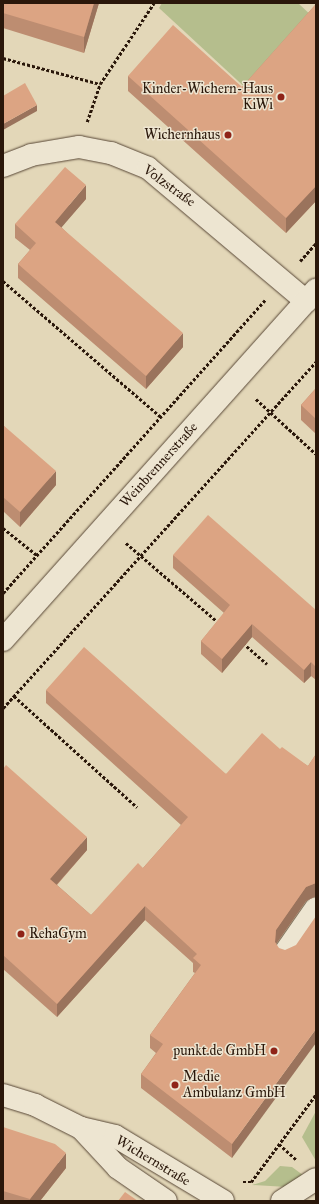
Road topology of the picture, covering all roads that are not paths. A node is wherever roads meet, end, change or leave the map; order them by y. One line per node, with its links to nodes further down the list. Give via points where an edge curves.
1 (3, 166): 2 (street, Volzstraße, via 31,155 79,147 111,153 148,168 283,280)
2 (311, 296): 3 (street, Weinbrennerstraße)
3 (3, 640)
4 (316, 908): 5 (street)
5 (286, 951)
6 (3, 1095): 7 (street, Wichernstraße, via 35,1105)
7 (81, 1128): 9 (street, Wichernstraße, via 118,1168); 10 (street, Wichernstraße, via 115,1136)
8 (316, 1179): 11 (street)
9 (166, 1201)
10 (223, 1201)
11 (282, 1201)

